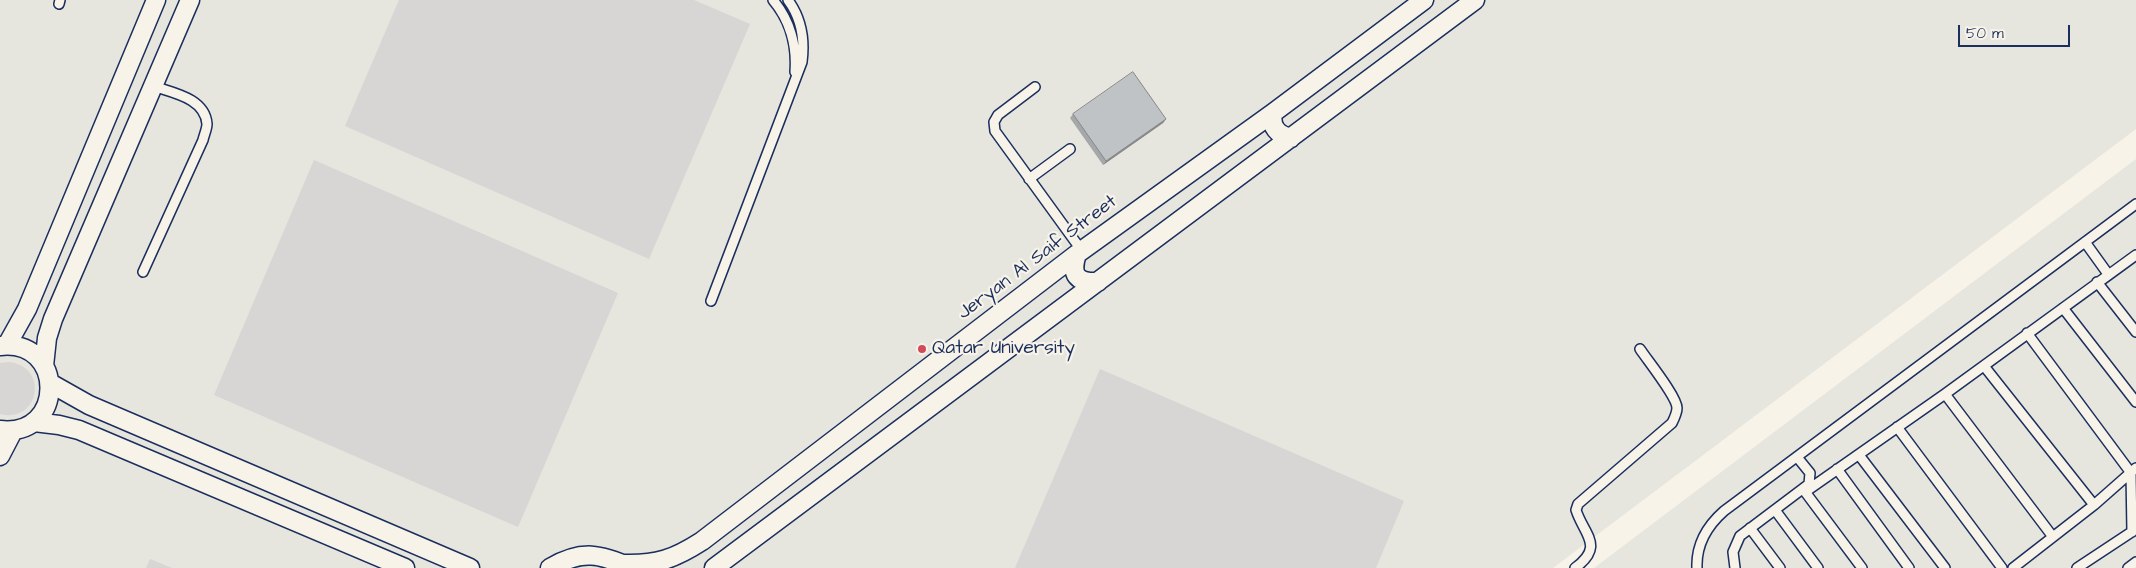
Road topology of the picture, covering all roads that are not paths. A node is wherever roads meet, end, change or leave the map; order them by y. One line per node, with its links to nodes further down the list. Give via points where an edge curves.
1 (156, 0): 26 (street, via 27,308)
2 (190, 0): 8 (street)
3 (773, 0): 7 (lane, via 784,16 794,42)
4 (788, 0): 7 (lane, via 798,16 803,38 802,62)
5 (1424, 0): 10 (street, Jeryan Al Saif Street)
6 (1475, 0): 11 (street)
7 (793, 83): 22 (lane)
8 (153, 86): 18 (lane, via 193,101 202,110 207,125); 28 (street, via 53,319)
9 (1035, 87): 13 (lane, via 998,115 994,122 995,131)
10 (1273, 113): 11 (street, via 1273,127 1279,134); 16 (street, Jeryan Al Saif Street)
11 (1291, 138): 20 (street)
12 (1070, 149): 13 (lane)
13 (1029, 178): 16 (lane)
14 (2136, 204): 15 (lane)
15 (2084, 242): 19 (lane); 38 (lane)
16 (1079, 252): 20 (street, via 1075,274 1085,282); 48 (street, Jeryan Al Saif Street, via 702,541 684,553 661,561)
17 (2135, 258): 19 (lane)
18 (143, 272)
19 (2108, 274): 21 (lane)
20 (1098, 282): 52 (street)
21 (2097, 282): 23 (lane); 24 (lane)
22 (711, 301)
23 (2063, 308): 25 (lane); 32 (lane)
24 (2136, 332)
25 (2027, 333): 29 (lane); 40 (lane)
26 (4, 346): 28 (street, via 28,351)
27 (1640, 350): 53 (lane, via 1678,407 1672,423 1578,504 1576,510 1591,540 1591,549 1586,560)
28 (44, 366): 30 (street)
29 (1984, 366): 31 (lane); 42 (lane)
30 (50, 383): 33 (street, via 50,398); 50 (street, via 89,406)
31 (1945, 394): 34 (lane); 46 (lane)
32 (2136, 402)
33 (34, 422): 35 (street); 49 (street, via 79,430)
34 (1897, 427): 36 (lane); 61 (lane)
35 (6, 430): 37 (street)
36 (1859, 455): 39 (lane); 60 (lane)
37 (0, 456)
38 (1797, 457): 41 (lane, via 1811,476); 54 (lane, via 1715,519 1702,538)
39 (1837, 469): 41 (lane); 59 (lane)
40 (2133, 471): 42 (lane); 45 (lane)
41 (1804, 491): 43 (lane); 58 (lane)
42 (2094, 505): 46 (lane)
43 (1775, 510): 44 (lane); 57 (lane)
44 (1750, 528): 55 (lane, via 1734,546); 56 (lane)
45 (2134, 531): 63 (lane)
46 (2053, 537): 62 (lane)
47 (2136, 562): 64 (lane)
48 (628, 566): 51 (street, Jeryan Al Saif Street, via 610,558 584,556)
49 (405, 568)
50 (470, 568)
51 (550, 568)
52 (714, 568)
53 (1576, 568)
54 (1696, 568)
55 (1735, 568)
56 (1780, 568)
57 (1818, 568)
58 (1862, 568)
59 (1909, 568)
60 (1945, 568)
61 (2002, 568)
62 (2013, 568)
63 (2077, 568)
64 (2128, 568)

